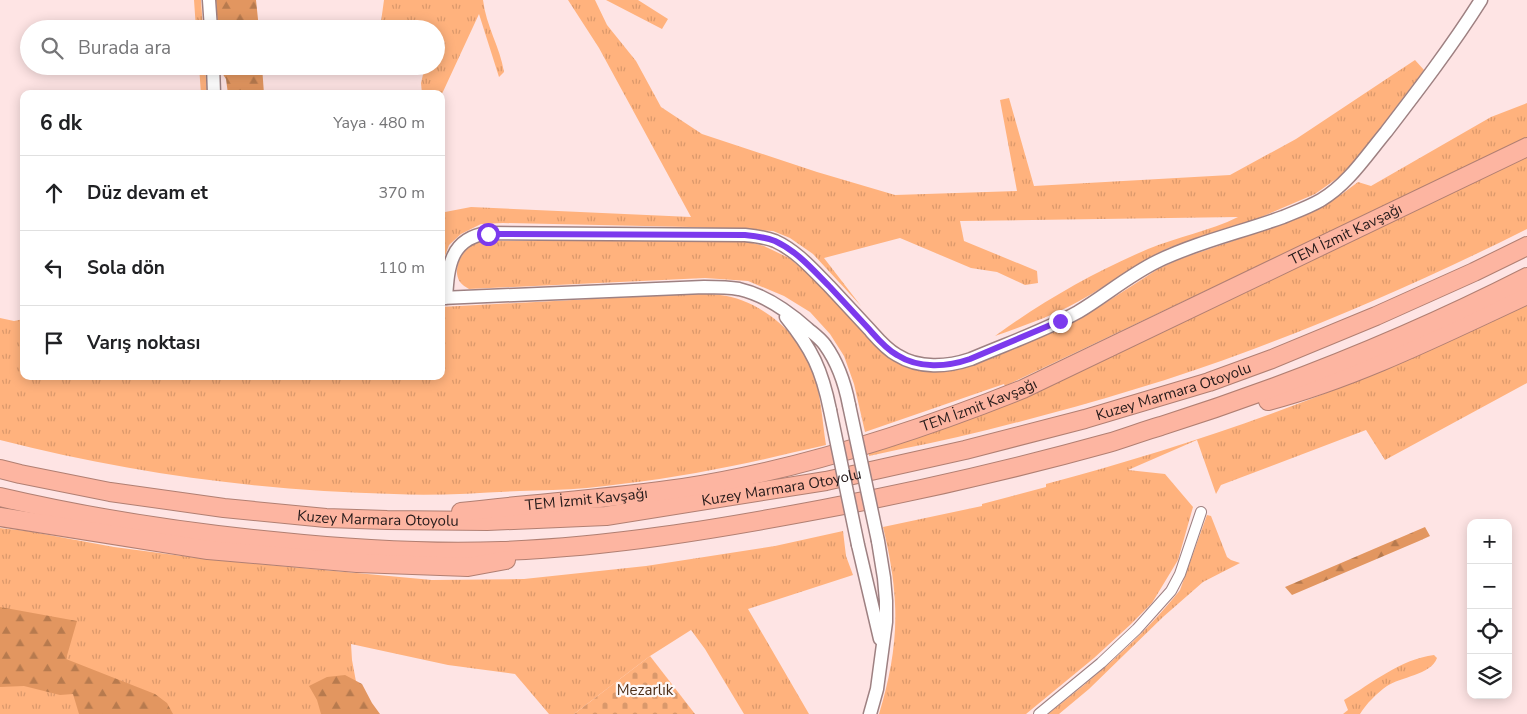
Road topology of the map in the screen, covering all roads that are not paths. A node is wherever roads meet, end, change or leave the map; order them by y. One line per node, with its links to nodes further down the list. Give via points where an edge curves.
1 (209, 0): 3 (street)
2 (1481, 0): 9 (street, via 1403,110 1337,189 1300,210 1171,255 1060,321 955,364 923,365 897,355 798,256 762,237 477,235 462,245 450,261)
3 (210, 20)
4 (213, 75): 5 (street)
5 (214, 90)
6 (1527, 147): 18 (highway, TEM İzmit Kavşağı, via 1023,389 873,443 734,479 683,488)
7 (1527, 246): 18 (highway, Kuzey Marmara Otoyolu, via 1376,316 1272,359 1201,384 1025,436 826,481 606,516 487,521)
8 (1527, 277): 13 (highway, Kuzey Marmara Otoyolu, via 1414,332 1306,376)
9 (445, 291)
10 (1527, 295): 13 (highway, via 1392,356 1304,391)
11 (445, 298): 12 (street, via 723,287 739,289)
12 (775, 304): 20 (street, bridge, via 800,334 825,385); 20 (street, bridge, via 824,343 845,385 878,541 886,601)
13 (1113, 442): 19 (highway, Kuzey Marmara Otoyolu, via 1028,465 862,502 666,536)
14 (0, 468): 18 (highway, Kuzey Marmara Otoyolu, via 110,492 224,508)
15 (0, 497): 19 (highway, Kuzey Marmara Otoyolu, via 124,522 218,536 323,546 442,552)
16 (1201, 512): 22 (street, via 1171,591 1101,663)
17 (0, 517): 19 (highway, via 208,550 358,563 468,567)
18 (387, 520)
19 (578, 546)
20 (882, 649): 21 (street)
21 (870, 714)
22 (1039, 714)

